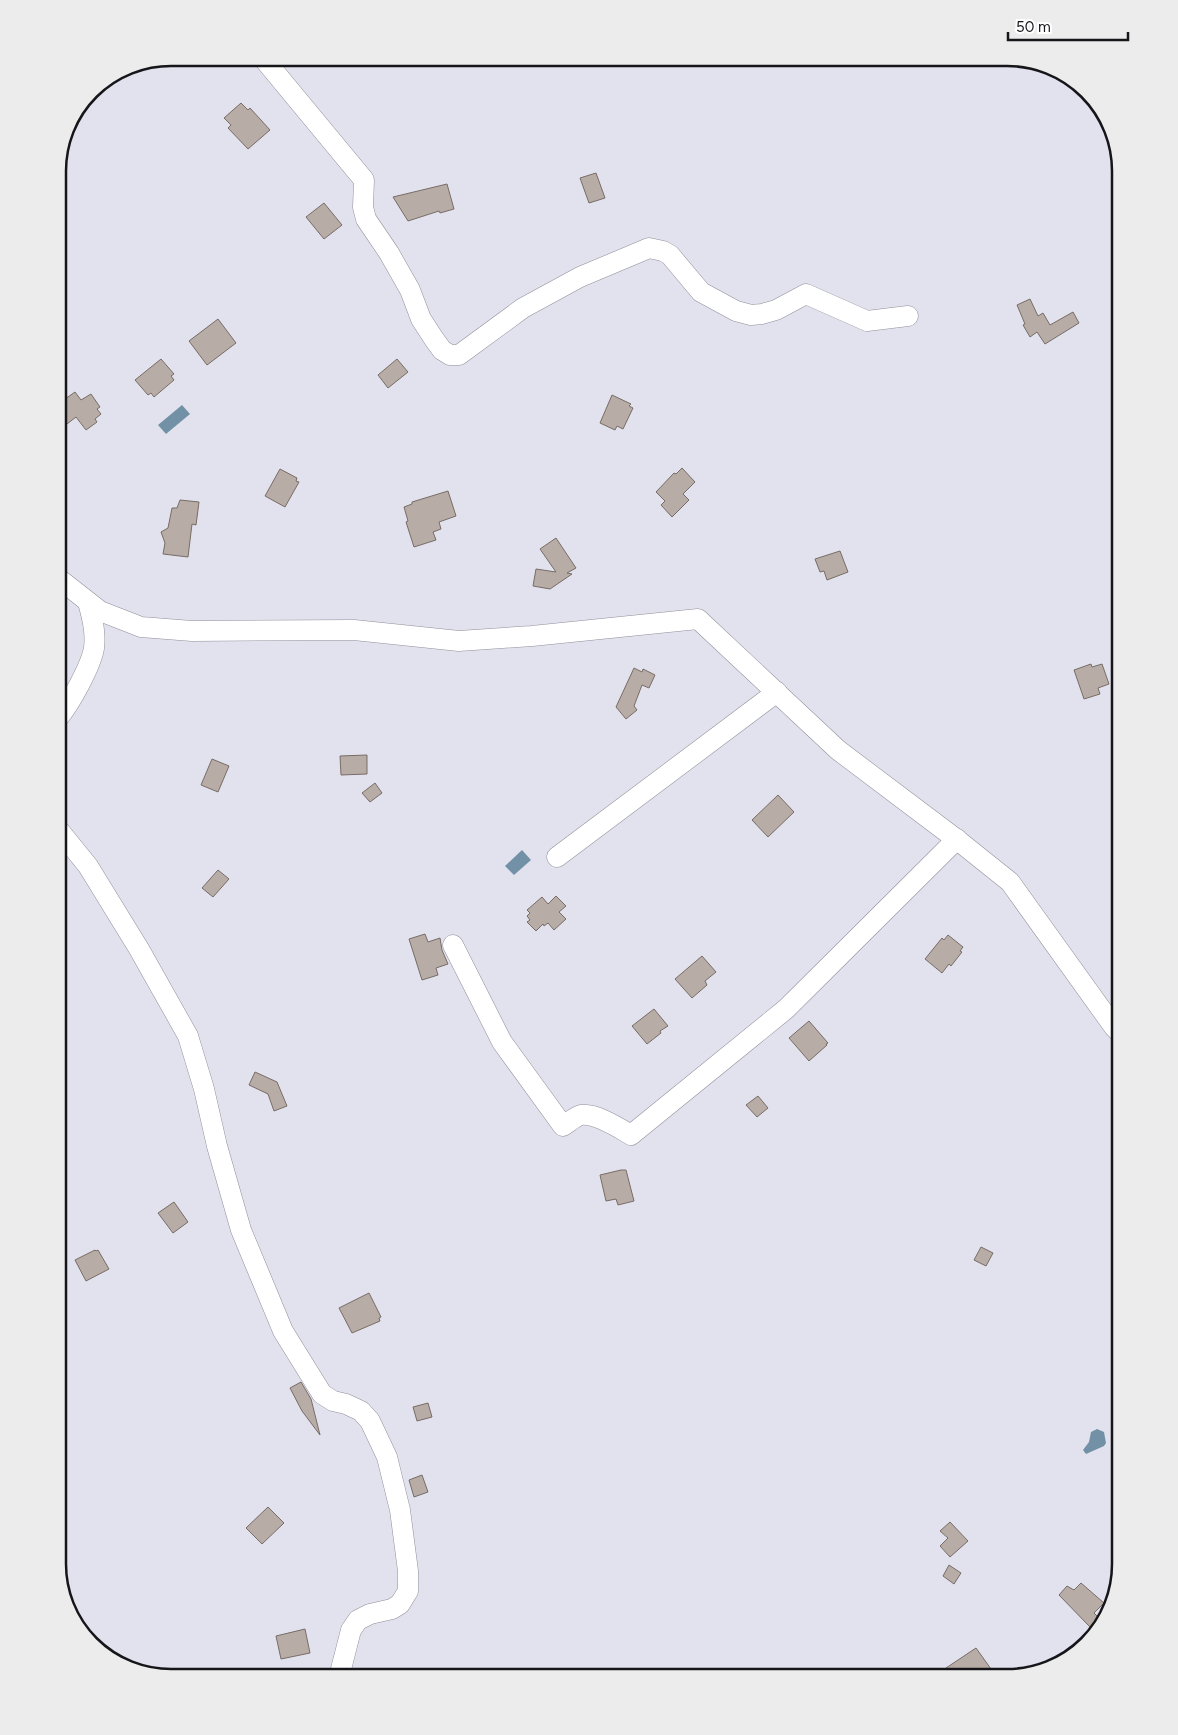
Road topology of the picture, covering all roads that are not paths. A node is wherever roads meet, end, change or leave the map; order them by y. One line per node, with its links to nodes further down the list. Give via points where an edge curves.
1 (270, 66): 2 (street, via 364,180 366,219 410,290 421,319 442,350 450,355 459,355 524,308 580,277 649,248 670,255 701,292 736,311 751,315 776,310 806,294 867,320)
2 (908, 316)
3 (66, 584): 4 (street)
4 (88, 602): 5 (street, via 100,611 141,627 192,631 354,630 459,641 698,619); 6 (street, via 95,630 94,650)
5 (777, 692): 7 (street, via 838,750); 9 (street)
6 (66, 707)
7 (957, 839): 10 (street, via 786,1008 631,1135 611,1123 581,1115 563,1126 502,1042); 11 (street, via 1010,882)
8 (66, 840): 12 (street, via 88,866 139,948 188,1036 241,1230 283,1332 322,1394 361,1411 370,1421 387,1456 400,1510 408,1591 400,1604 392,1609 358,1620 351,1630)
9 (557, 857)
10 (453, 945)
11 (1112, 1024)
12 (341, 1669)

